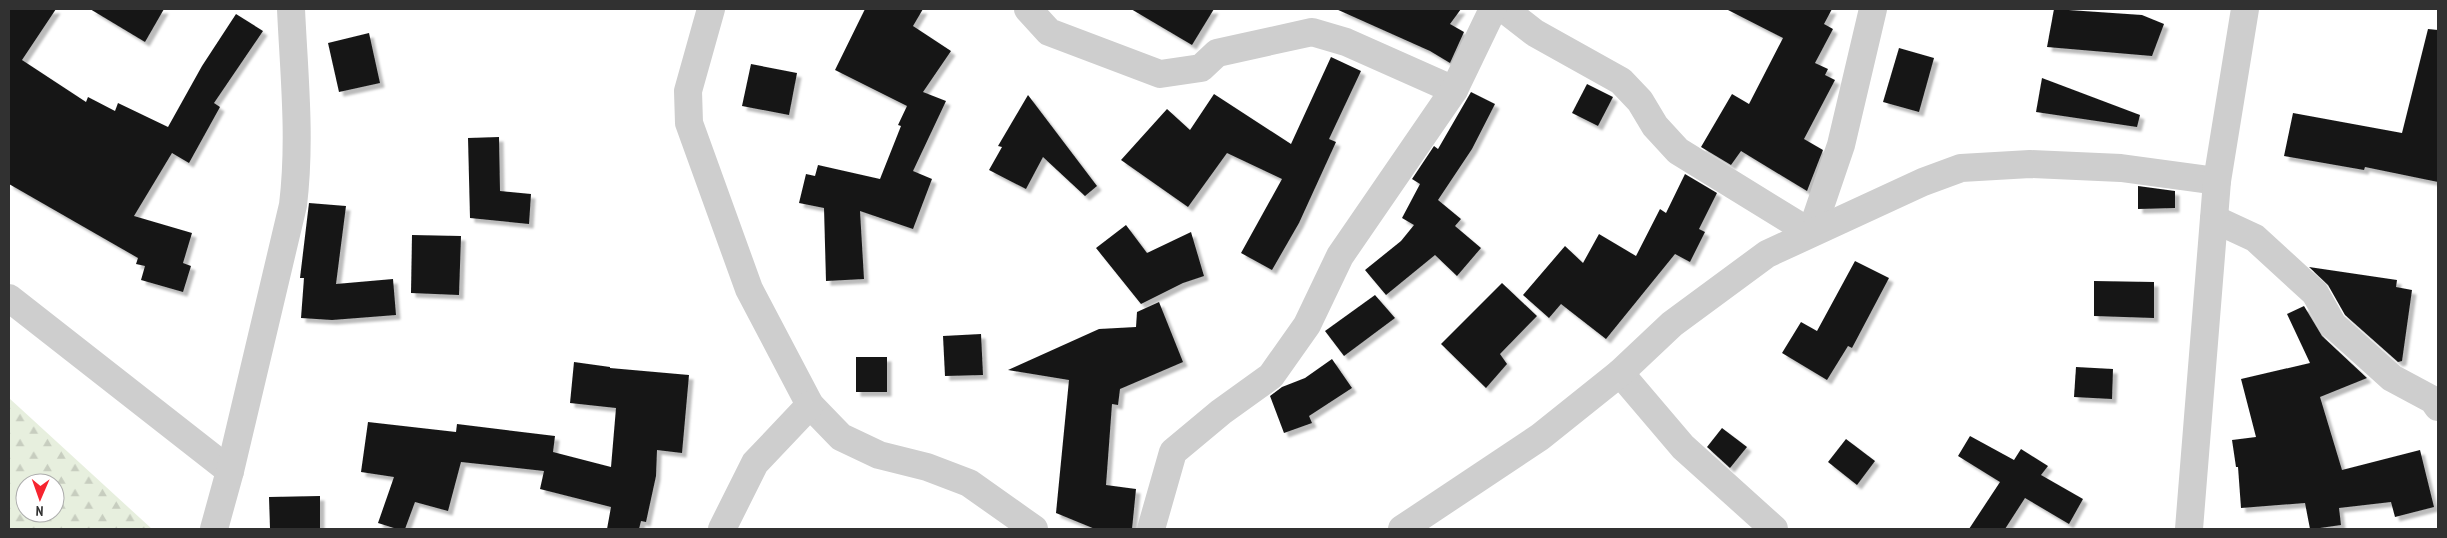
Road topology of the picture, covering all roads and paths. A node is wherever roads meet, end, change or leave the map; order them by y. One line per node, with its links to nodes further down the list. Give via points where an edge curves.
1 (290, 9): 16 (street, via 298,164 293,205)
2 (711, 9): 14 (street, via 688,91 689,123 749,289)
3 (1028, 9): 8 (street, via 1049,32 1160,74 1201,68 1217,53 1312,32 1346,42)
4 (1493, 9): 8 (street)
5 (1504, 9): 11 (street, via 1535,34 1621,80 1655,126 1678,150)
6 (1872, 9): 11 (street, via 1841,146)
7 (2245, 9): 9 (street)
8 (1454, 90): 20 (street, via 1340,256 1308,325 1271,376 1173,452)
9 (2217, 181): 10 (street); 11 (street, via 2122,168 2030,164 1961,168 1922,182)
10 (2214, 219): 15 (street, via 2255,238 2315,293 2332,325 2392,378 2433,400); 23 (street)
11 (1811, 233): 13 (street, via 1767,254 1672,324)
12 (9, 298): 16 (street)
13 (1620, 373): 21 (street, via 1540,437); 22 (street, via 1683,447)
14 (810, 405): 18 (street, via 756,464); 19 (street, via 841,437 879,455 927,467 969,483)
15 (2438, 407)
16 (230, 471): 17 (street)
17 (214, 529)
18 (722, 529)
19 (1034, 529)
20 (1151, 529)
21 (1402, 529)
22 (1774, 529)
23 (2189, 529)

